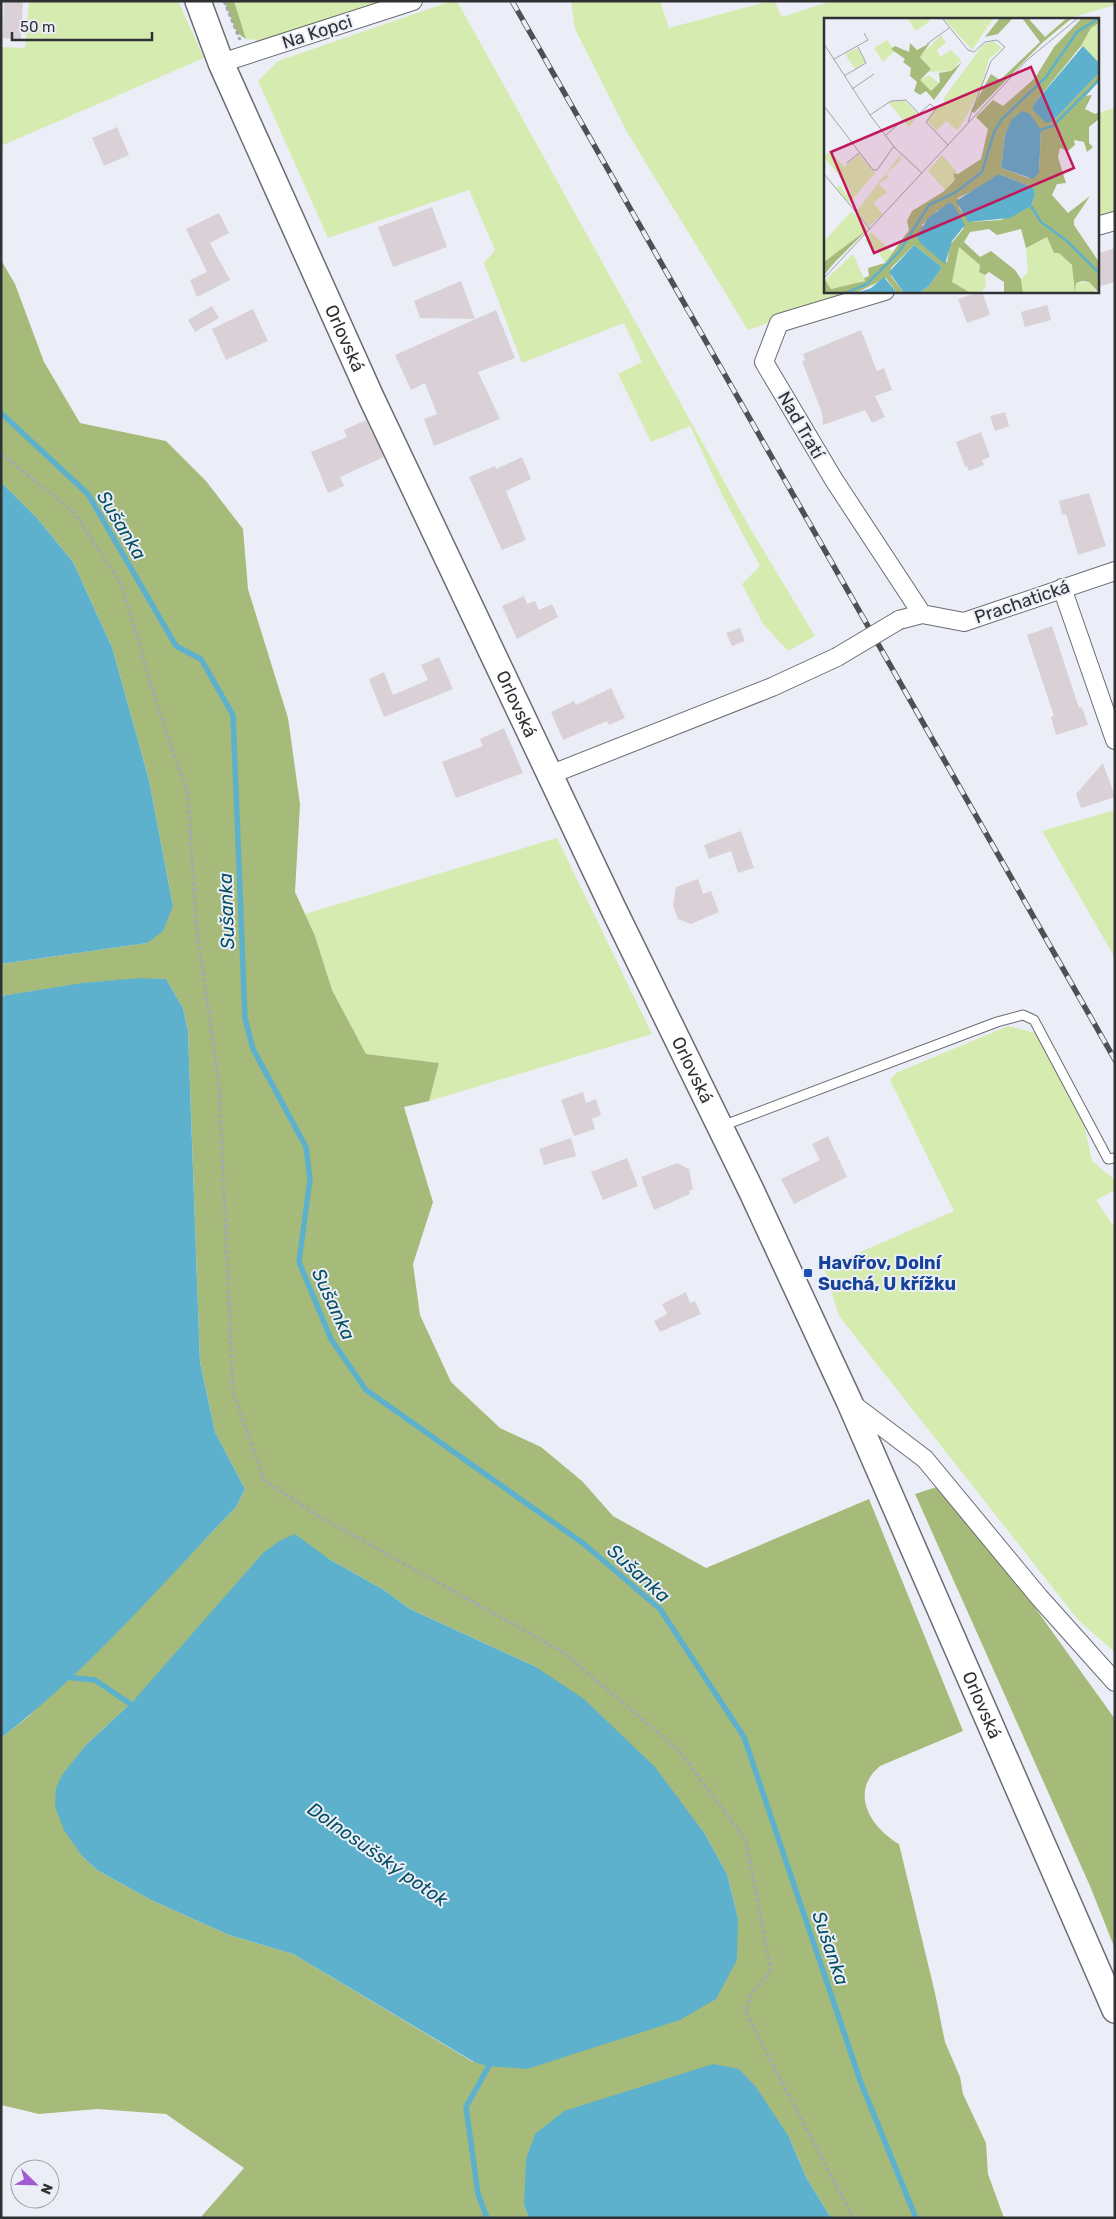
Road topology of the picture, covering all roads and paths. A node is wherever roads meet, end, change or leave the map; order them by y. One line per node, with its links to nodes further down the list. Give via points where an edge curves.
1 (198, 1): 5 (main road, Orlovská)
2 (224, 1): 4 (path)
3 (413, 1): 4 (street, Na Kopci)
4 (246, 55): 5 (street, Na Kopci)
5 (221, 63): 14 (main road, Orlovská, via 371,397)
6 (1115, 221): 7 (street)
7 (1098, 226)
8 (882, 292): 12 (street, Nad Tratí, via 779,324 764,362 834,480)
9 (1, 454): 20 (path, via 74,512 122,585 156,702 188,794 196,923 219,1086 232,1392 264,1480 322,1518 563,1652 678,1750 746,1840 770,1971 751,1994 746,2012)
10 (1115, 571): 11 (street, Prachatická)
11 (1062, 588): 12 (street, Prachatická, via 964,622); 13 (street)
12 (922, 614): 14 (street, Prachatická, bridge, via 899,620 837,657 772,687)
13 (1115, 740)
14 (552, 774): 15 (main road, Orlovská, via 613,908)
15 (720, 1127): 16 (lane, via 1023,1015 1034,1020 1108,1159); 17 (main road, Orlovská)
16 (1115, 1158)
17 (849, 1401): 18 (street, Orlovská, via 925,1460 1039,1598); 19 (main road, Orlovská)
18 (1115, 1682)
19 (1115, 2010)
20 (853, 2218)

